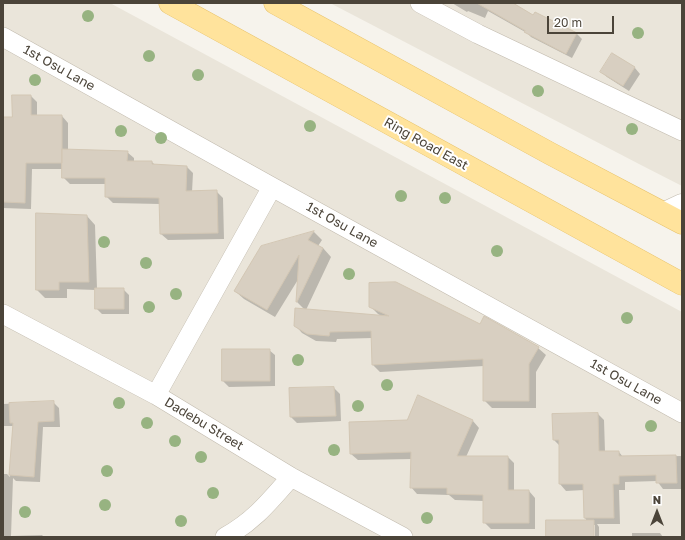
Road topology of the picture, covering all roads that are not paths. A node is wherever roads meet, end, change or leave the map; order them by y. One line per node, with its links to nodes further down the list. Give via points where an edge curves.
1 (170, 3): 8 (main road, Ring Road East)
2 (275, 3): 7 (main road, via 551,154)
3 (420, 3): 5 (street, via 478,34)
4 (3, 37): 6 (street, 1st Osu Lane)
5 (682, 131)
6 (272, 187): 10 (street); 11 (street, 1st Osu Lane)
7 (676, 214)
8 (682, 284)
9 (3, 314): 10 (street, Dadebu Street)
10 (156, 395): 12 (street, Dadebu Street)
11 (682, 412)
12 (291, 477): 13 (street, via 259,513); 14 (street, Dadebu Street)
13 (225, 537)
14 (403, 537)

